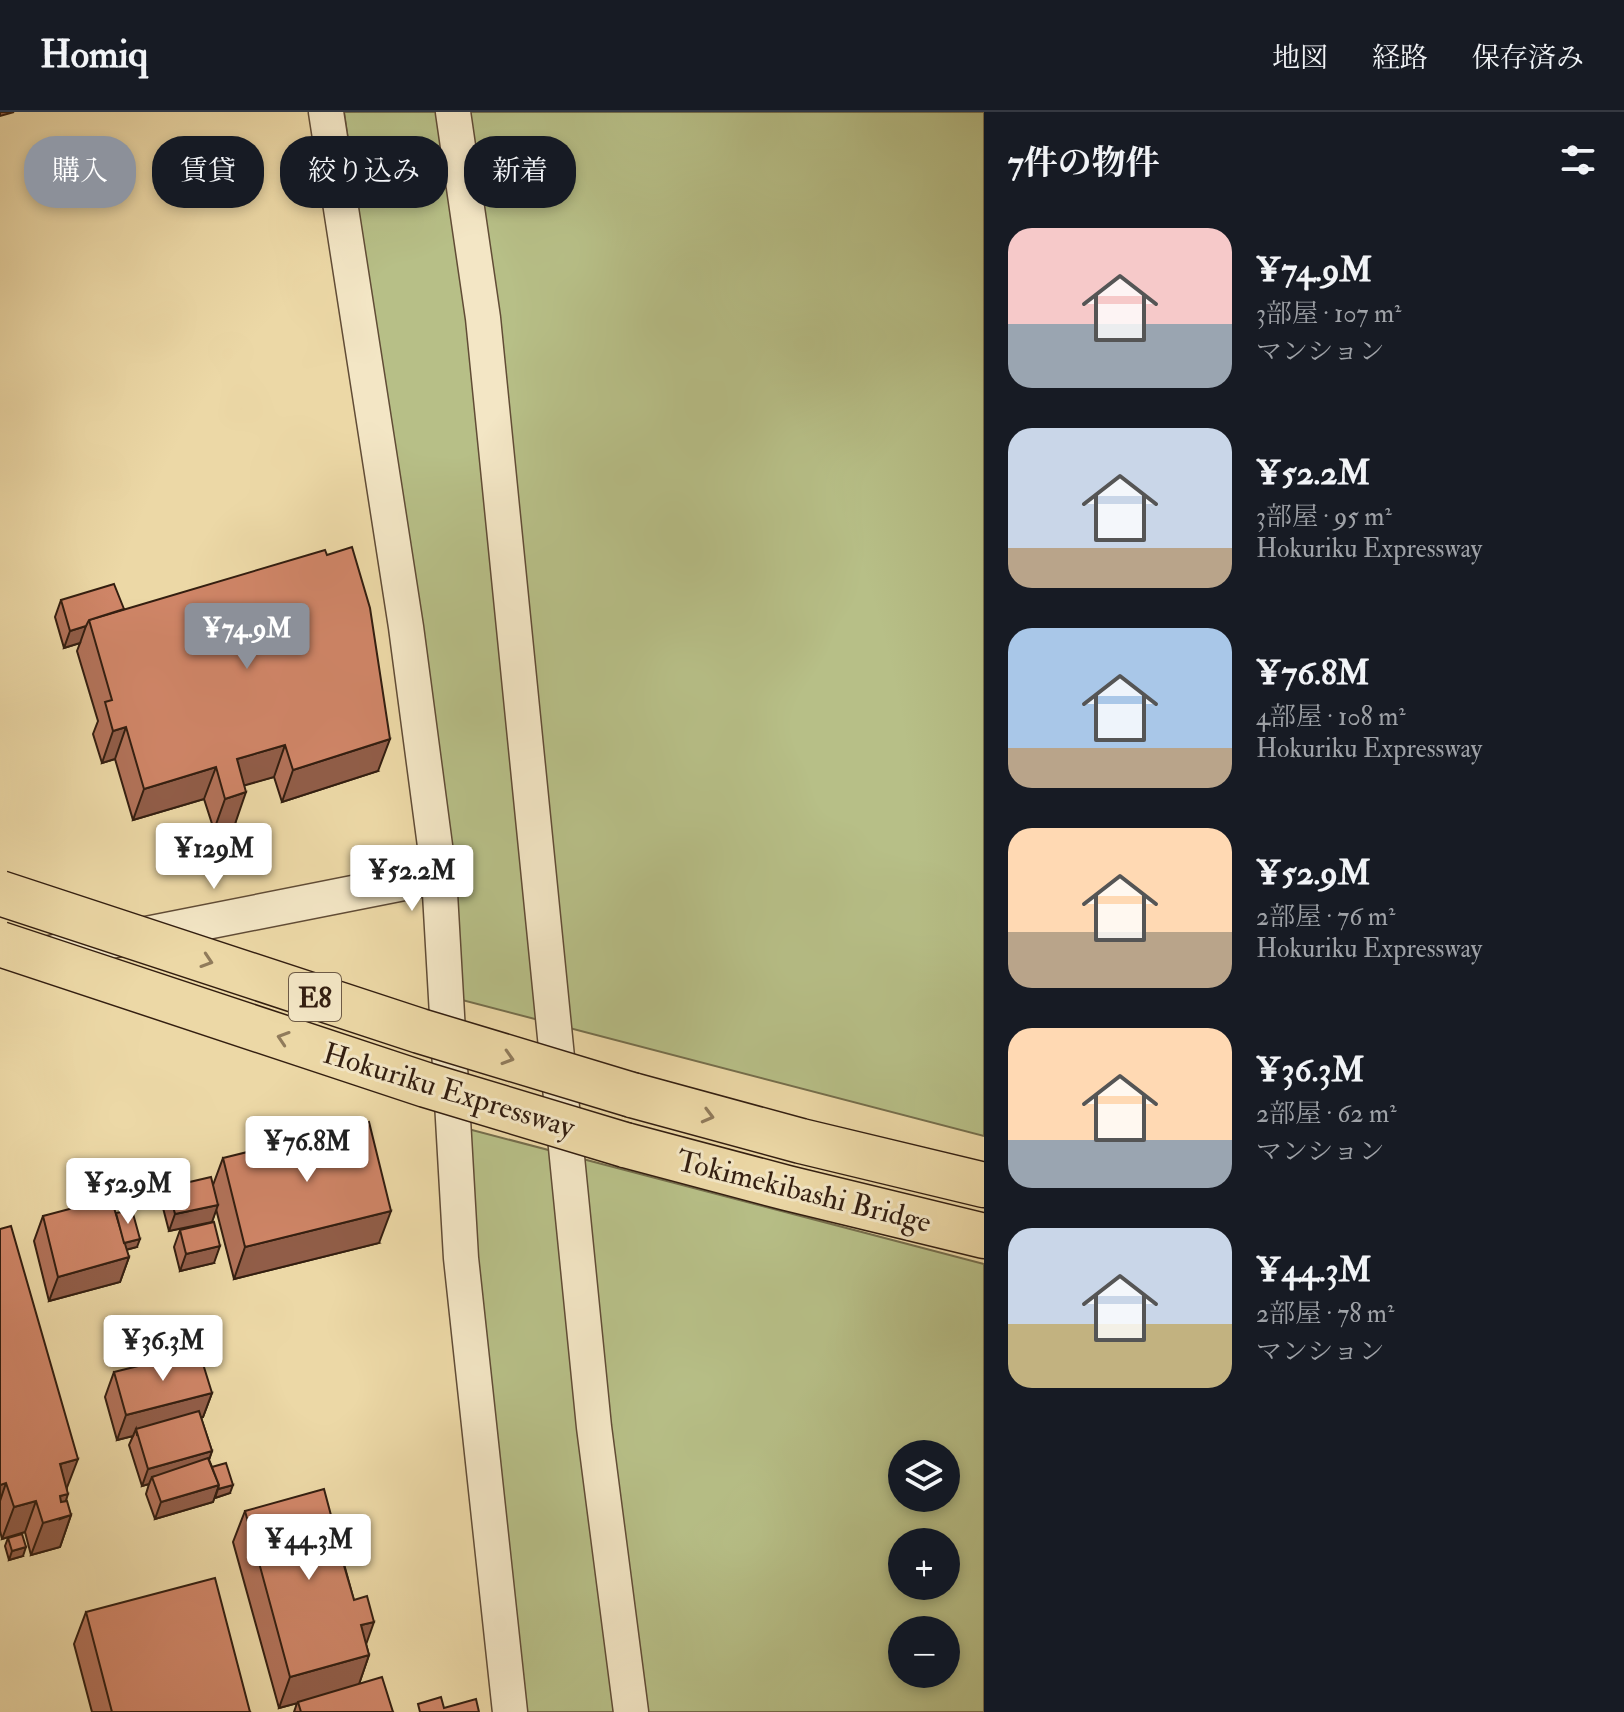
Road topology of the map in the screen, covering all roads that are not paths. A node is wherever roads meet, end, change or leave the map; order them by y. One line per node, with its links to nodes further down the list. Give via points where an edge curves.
1 (326, 112): 3 (street)
2 (453, 112): 10 (street, via 483,318 594,1427)
3 (439, 876): 6 (street); 9 (street, via 461,1258)
4 (0, 893): 7 (highway, Hokuriku Expressway / E8, one-way to 7, bridge, via 632,1095)
5 (0, 944): 8 (highway, Hokuriku Expressway / E8, one-way to 5, bridge, via 625,1145)
6 (0, 963)
7 (984, 1185)
8 (984, 1236)
9 (510, 1712)
10 (631, 1712)

